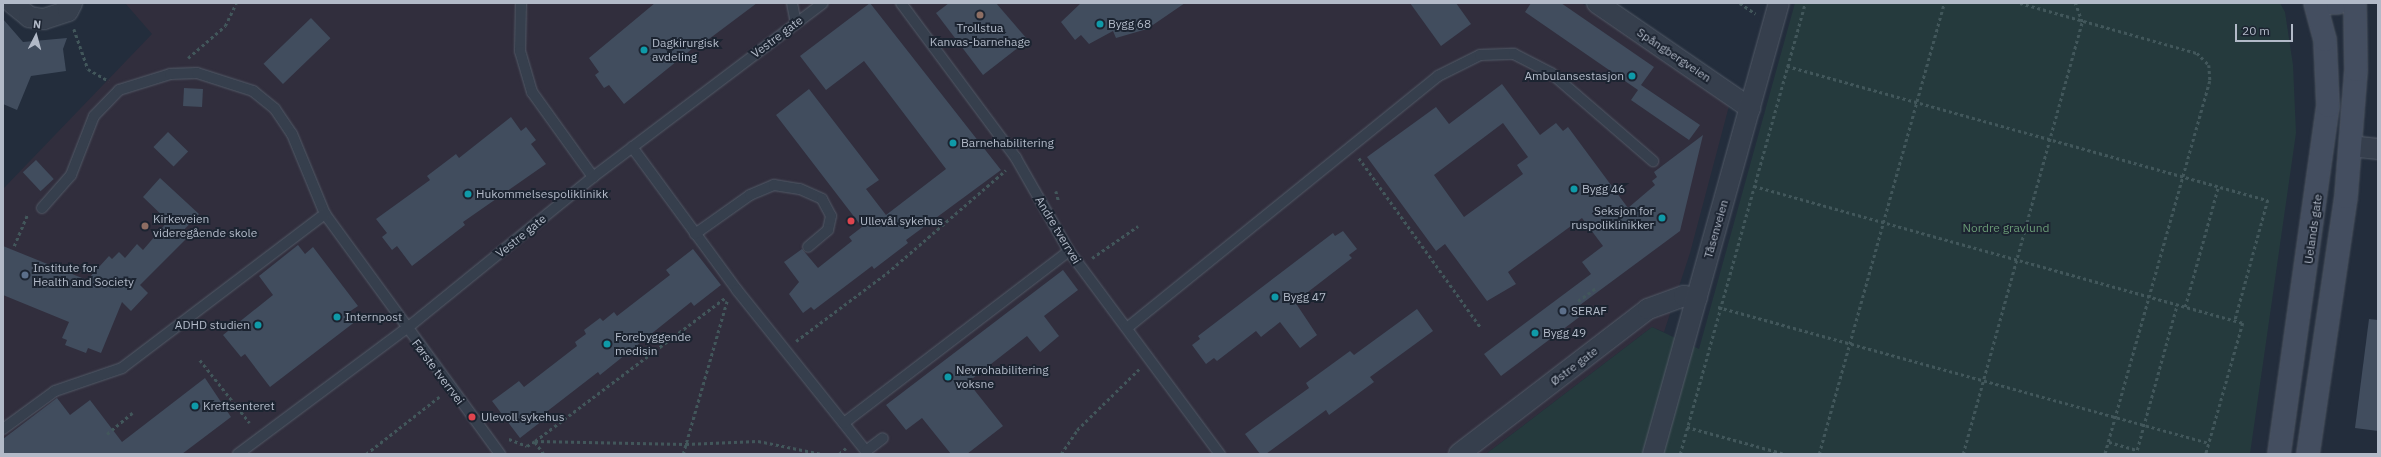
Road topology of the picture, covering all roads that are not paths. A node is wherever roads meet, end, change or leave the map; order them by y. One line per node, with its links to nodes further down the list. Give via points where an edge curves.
1 (12, 3): 12 (street, via 29,17 44,19)
2 (521, 3): 19 (lane, via 520,51 532,92)
3 (792, 3): 13 (lane)
4 (823, 3): 13 (lane, Vestre gate)
5 (901, 3): 24 (lane, Andre tverrvei, via 1016,158)
6 (1597, 3): 14 (street, Spångbergveien)
7 (1779, 3): 14 (street, Tåsenveien)
8 (2315, 3): 36 (main road, Uelands gate, via 2325,40 2328,106)
9 (2328, 3): 10 (main road)
10 (2337, 3)
11 (2355, 3): 15 (main road, via 2357,40)
12 (70, 7)
13 (796, 23): 16 (lane, Vestre gate)
14 (1750, 108): 25 (street, Tåsenveien)
15 (2350, 146): 17 (street); 37 (main road, via 2341,243)
16 (632, 147): 19 (lane, Vestre gate); 22 (lane)
17 (2378, 149)
18 (1653, 161): 26 (lane, via 1550,73 1514,54 1480,55 1438,76 1352,149)
19 (594, 177): 27 (lane, Vestre gate)
20 (42, 208): 21 (lane, Første tverrvei, via 71,175 94,116 119,90 170,74 197,73 217,77 253,91 276,109 302,152)
21 (324, 214): 27 (lane, Første tverrvei, via 397,309); 29 (lane, via 122,368 55,391)
22 (695, 234): 23 (lane, via 750,195 774,185 800,189 822,199 831,216 828,230); 28 (lane)
23 (808, 247)
24 (1069, 251): 26 (lane, Andre tverrvei); 28 (lane)
25 (1696, 298): 34 (street, Østre gate, via 1684,296 1648,309); 35 (street, Tåsenveien)
26 (1126, 328): 33 (lane, Andre tverrvei)
27 (406, 329): 31 (lane, Vestre gate); 32 (lane, Første tverrvei)
28 (844, 423): 30 (lane, via 866,451)
29 (3, 429)
30 (883, 438)
31 (238, 454)
32 (500, 454)
33 (1220, 454)
34 (1459, 454)
35 (1653, 454)
36 (2279, 454)
37 (2308, 454)

